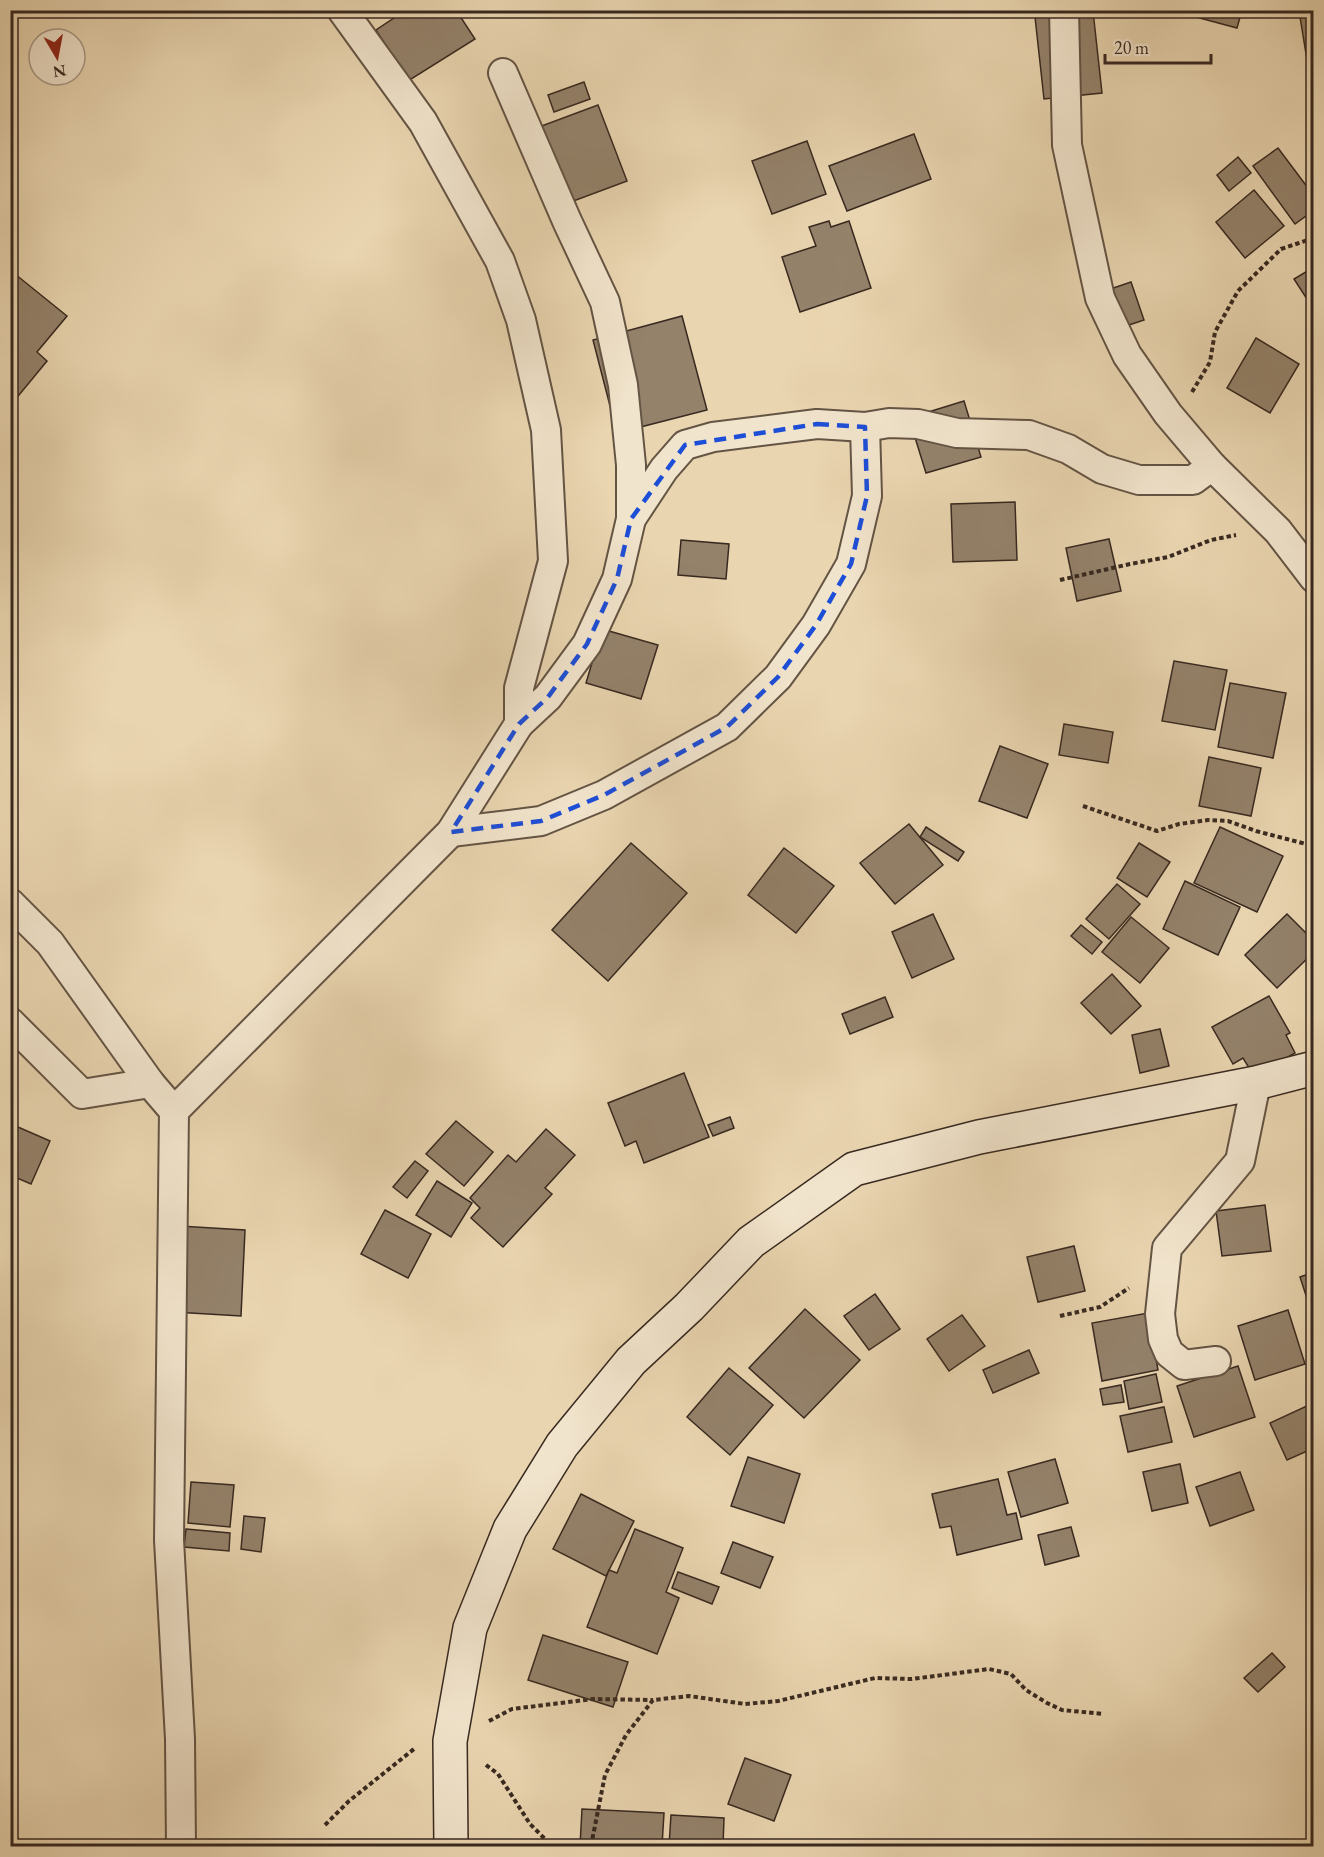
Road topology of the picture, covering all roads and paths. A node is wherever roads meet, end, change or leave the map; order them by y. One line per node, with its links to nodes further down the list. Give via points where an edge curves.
1 (342, 10): 12 (street, via 423,122 500,261 521,320 546,430 554,561 519,688)
2 (1064, 10): 5 (street, via 1067,145 1100,298 1127,355)
3 (503, 73): 8 (street, via 605,302 623,385 631,465)
4 (1314, 238): 5 (path, via 1281,249 1238,291 1215,332 1210,362 1167,423)
5 (1168, 414): 7 (street)
6 (865, 427): 7 (street, via 918,424 957,433 1029,435 1068,449 1102,469 1139,480 1193,480); 8 (street, via 817,424 713,437 685,445); 14 (street, via 867,496 851,564 816,625 778,677 727,728 604,795 541,821)
7 (1212, 466): 9 (street)
8 (631, 519): 12 (street, via 617,579 587,644 548,697)
9 (1278, 531): 10 (street); 11 (path, via 1248,532 1212,540 1168,557)
10 (1314, 578)
11 (1060, 580)
12 (519, 724): 14 (street)
13 (1083, 806): 15 (path, via 1157,831 1179,824 1228,821)
14 (451, 832): 21 (street)
15 (1314, 846)
16 (10, 903): 19 (street, via 50,943)
17 (10, 1022): 19 (street, via 82,1094)
18 (1314, 1068): 20 (main road)
19 (150, 1083): 21 (street)
20 (1256, 1083): 22 (street, via 1240,1161); 26 (main road, via 979,1137 854,1169 751,1242 631,1361 562,1445 510,1529 470,1628)
21 (174, 1111): 27 (street, via 169,1540 180,1739)
22 (1167, 1248): 23 (path, via 1144,1277 1100,1307); 24 (street, via 1160,1314 1169,1353 1184,1365)
23 (1060, 1316)
24 (1216, 1360)
25 (1104, 1714): 30 (path, via 1062,1710 1026,1690 1011,1674 989,1669 912,1679 875,1678 778,1701 745,1704 689,1696 653,1700 626,1735 605,1775)
26 (450, 1741): 28 (main road); 29 (path, via 498,1774 530,1824)
27 (181, 1846)
28 (451, 1846)
29 (552, 1846)
30 (591, 1846)

